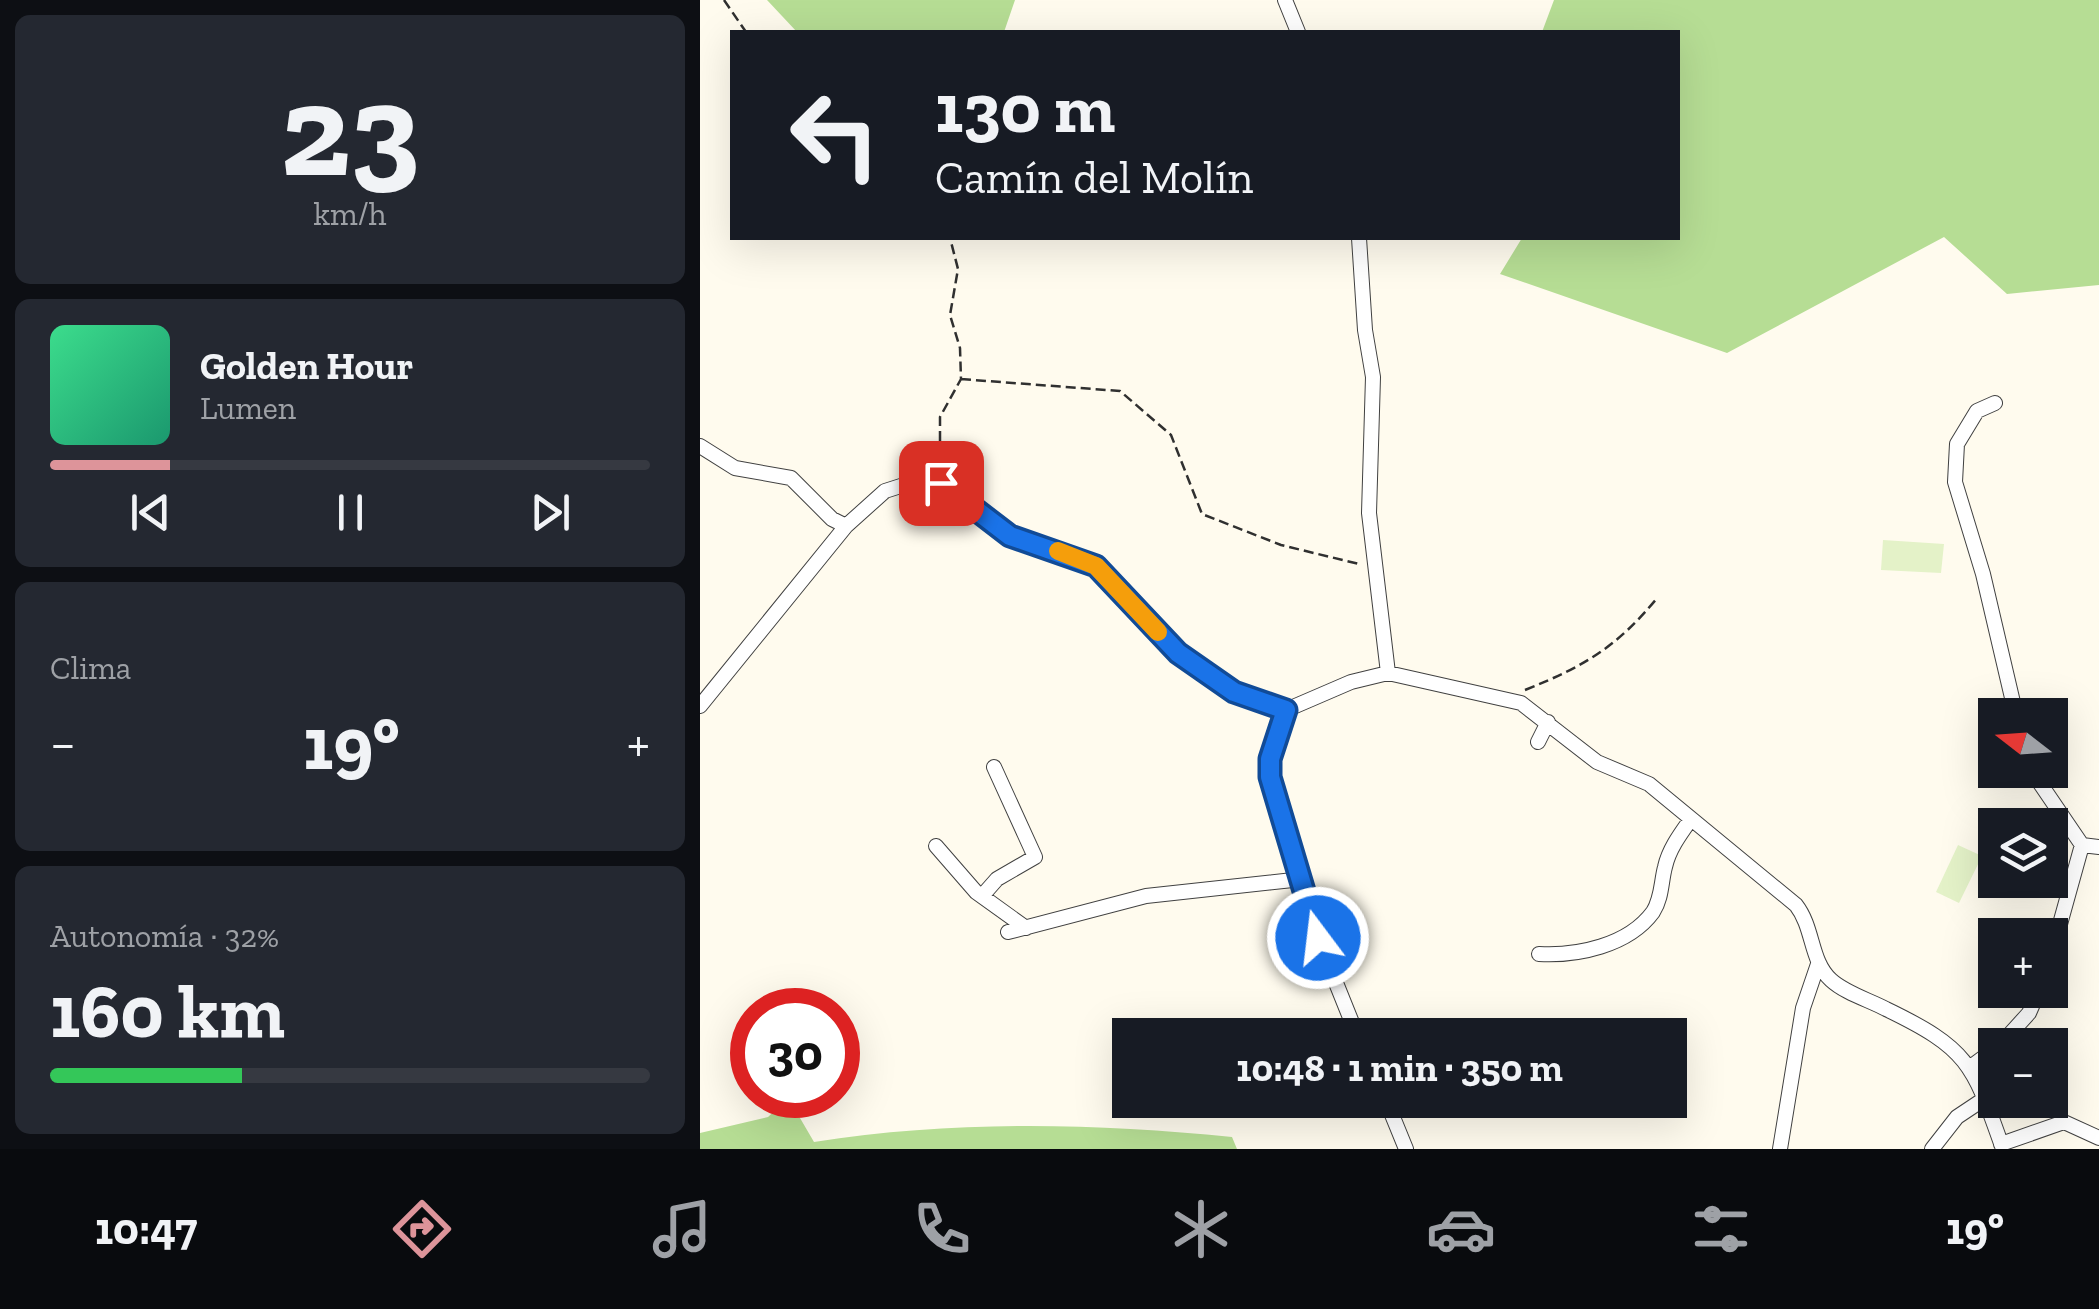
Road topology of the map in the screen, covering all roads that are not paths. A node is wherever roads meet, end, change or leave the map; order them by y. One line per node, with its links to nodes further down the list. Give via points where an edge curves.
1 (1285, 0): 2 (street)
2 (1297, 30)
3 (1359, 240): 7 (street, via 1373,377 1373,566)
4 (1995, 404): 8 (street, via 1977,410 1957,444 1955,482)
5 (700, 446): 6 (street, via 735,468 792,478)
6 (846, 526): 9 (street); 10 (street, via 885,490 941,483 1010,536 1096,566 1178,653 1234,692)
7 (1388, 674): 10 (street); 11 (street, via 1513,701)
8 (2012, 698)
9 (700, 706)
10 (1286, 710): 19 (street, via 1270,777)
11 (1548, 722): 12 (street); 15 (street, via 1597,762 1649,784)
12 (1538, 742)
13 (994, 767): 20 (street, via 1036,856)
14 (2044, 788): 17 (street)
15 (1692, 819): 24 (street, via 1665,863 1652,913 1598,947 1568,956); 25 (street, via 1796,905 1809,922)
16 (936, 846): 20 (street)
17 (2082, 846): 18 (street); 21 (street)
18 (2099, 847)
19 (1302, 879): 22 (street, via 1146,896); 27 (street)
20 (982, 896): 22 (street)
21 (2062, 918)
22 (1026, 928): 23 (street)
23 (1008, 932)
24 (1539, 954)
25 (1818, 964): 30 (street, via 1835,984 1949,1042); 38 (street, via 1803,1008)
26 (2031, 1008): 28 (street)
27 (1349, 1018)
28 (2014, 1028)
29 (1978, 1061): 30 (street)
30 (1972, 1066): 31 (street)
31 (1978, 1082)
32 (1978, 1103): 39 (street)
33 (1393, 1118): 37 (street)
34 (1991, 1118): 36 (street)
35 (2099, 1138): 36 (street, via 2064,1122)
36 (2002, 1146)
37 (1406, 1149)
38 (1780, 1149)
39 (1932, 1149)

